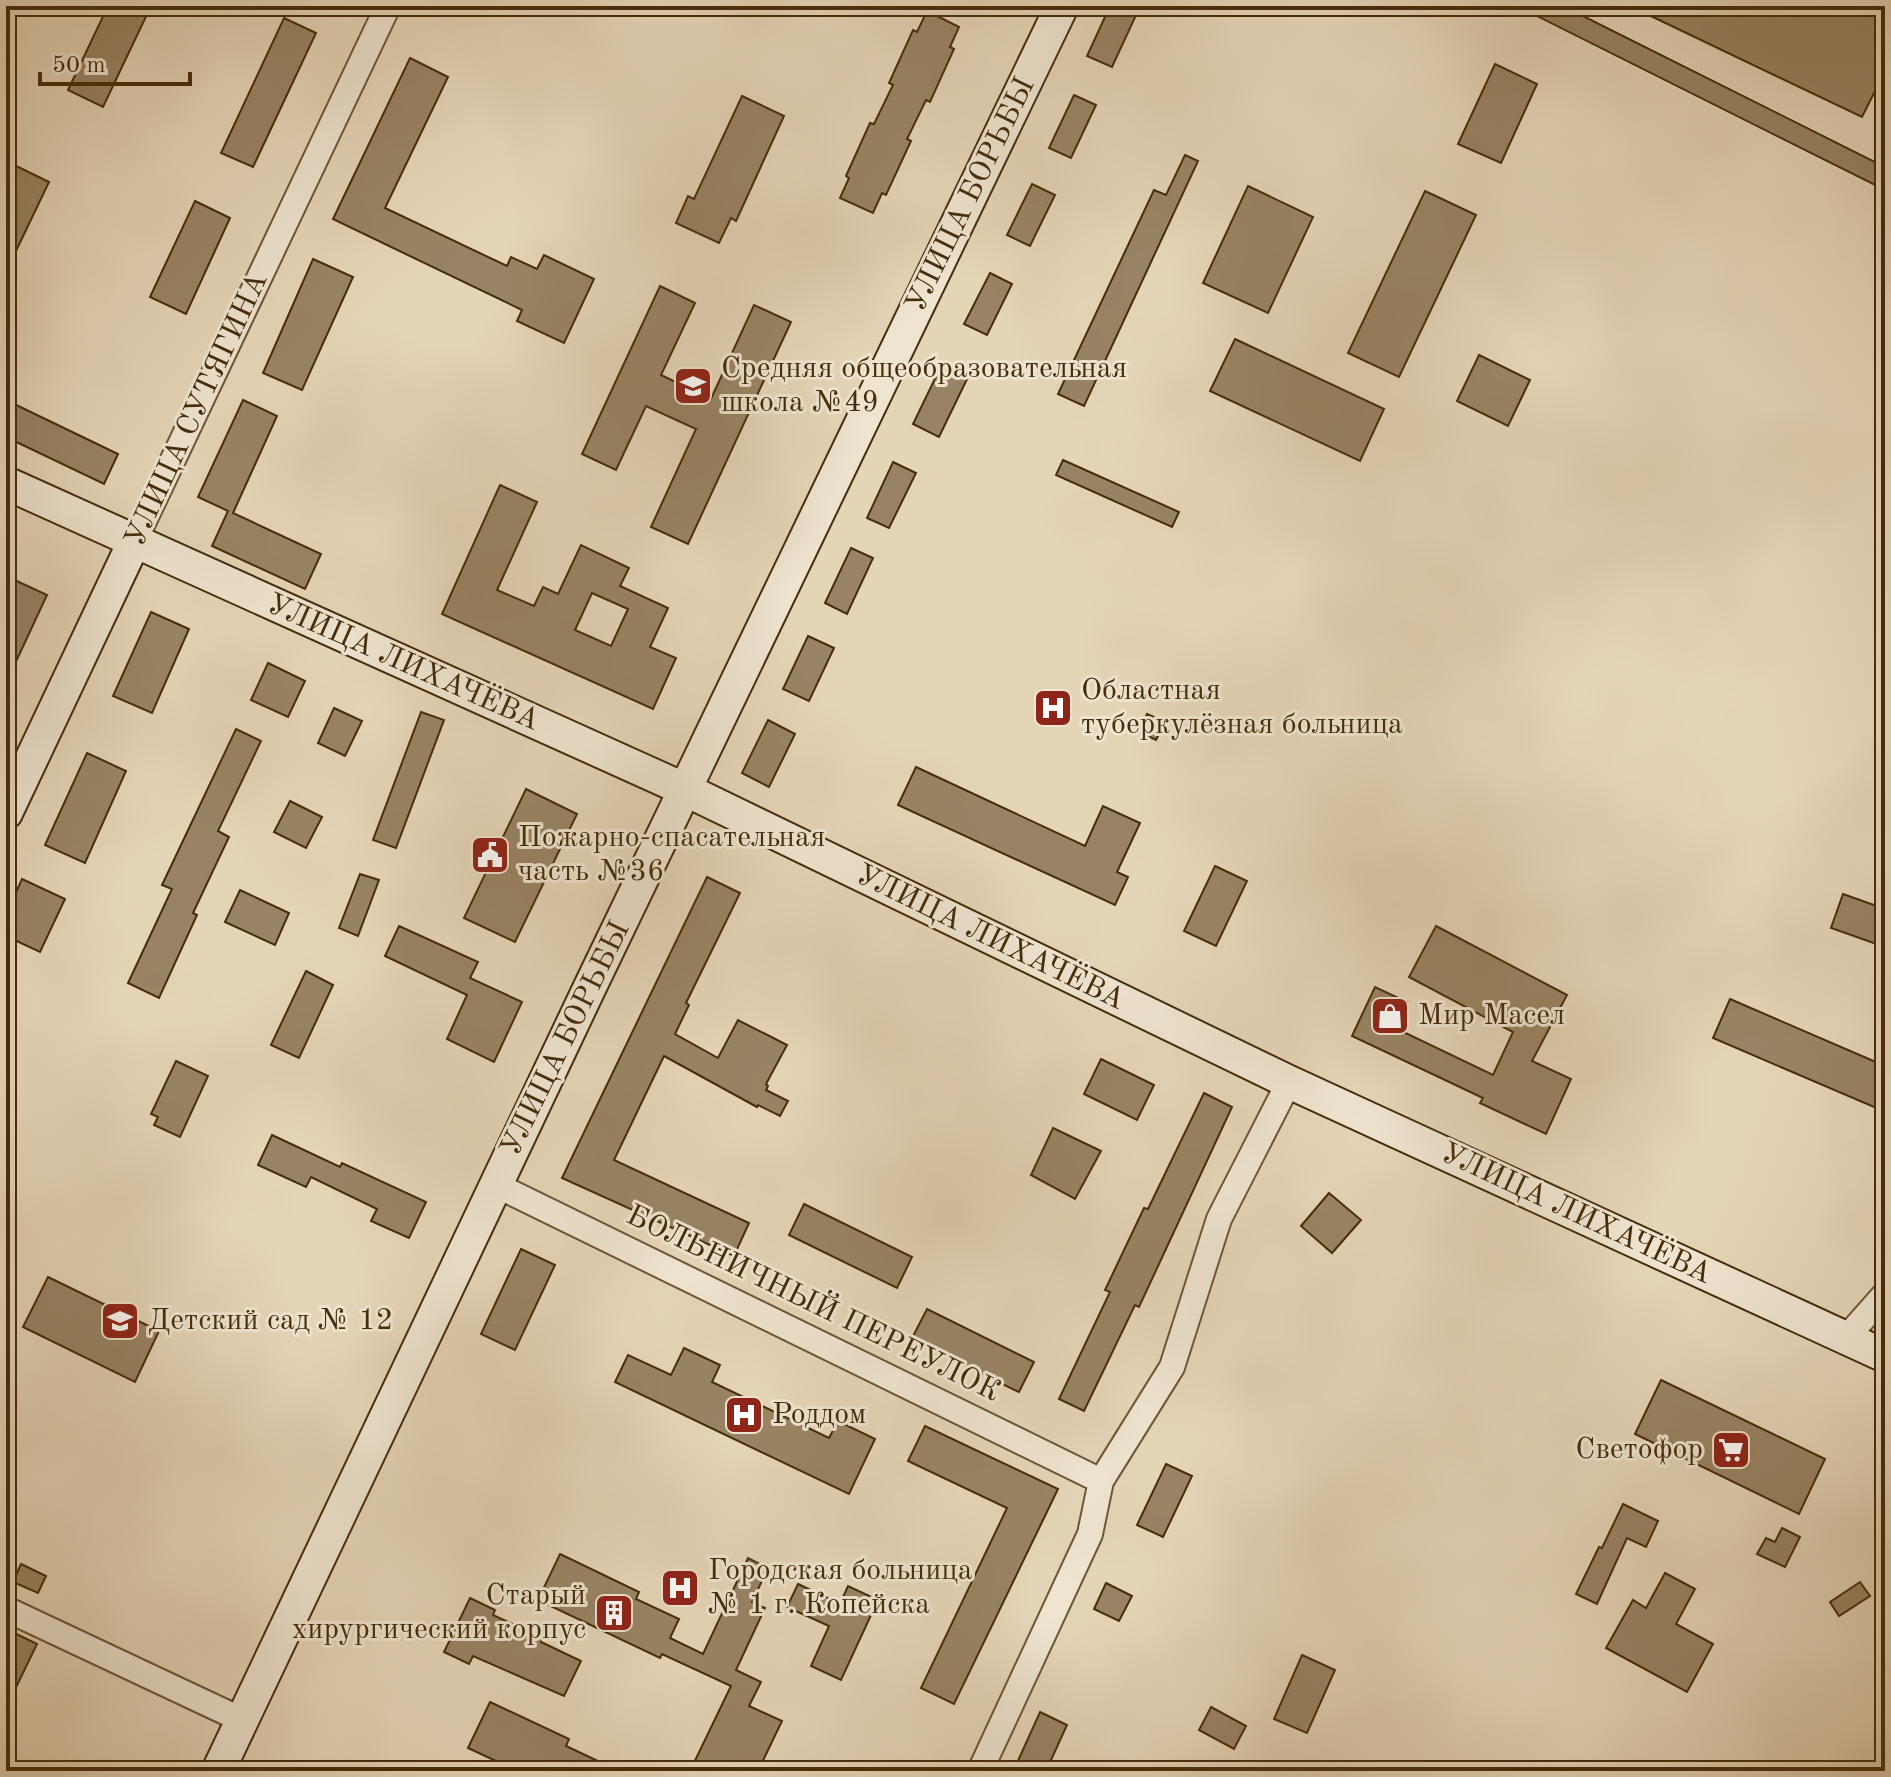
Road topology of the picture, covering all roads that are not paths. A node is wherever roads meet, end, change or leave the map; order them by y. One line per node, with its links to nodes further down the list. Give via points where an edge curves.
1 (388, 6): 4 (street, УЛИЦА СУТЯГИНА)
2 (1062, 6): 5 (street, УЛИЦА БОРЬБЫ)
3 (6, 483): 4 (street, УЛИЦА ЛИХАЧЁВА)
4 (134, 542): 5 (street, УЛИЦА ЛИХАЧЁВА); 6 (street, УЛИЦА СУТЯГИНА)
5 (686, 790): 7 (street, УЛИЦА ЛИХАЧЁВА); 8 (street, УЛИЦА БОРЬБЫ)
6 (6, 813)
7 (1289, 1082): 10 (street, УЛИЦА ЛИХАЧЁВА); 12 (street, via 1219,1219 1172,1367)
8 (496, 1185): 12 (street, БОЛЬНИЧНЫЙ ПЕРЕУЛОК); 14 (street, УЛИЦА БОРЬБЫ)
9 (1885, 1294): 10 (street)
10 (1846, 1338): 11 (street, УЛИЦА ЛИХАЧЁВА)
11 (1885, 1356)
12 (1101, 1481): 15 (street, via 1090,1534)
13 (6, 1609): 14 (street)
14 (242, 1720): 16 (street, УЛИЦА БОРЬБЫ)
15 (985, 1769)
16 (218, 1771)

